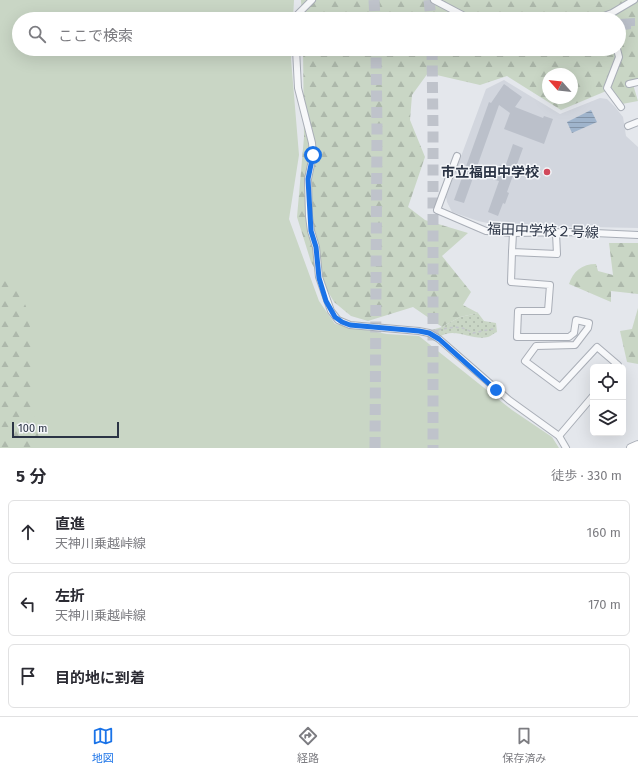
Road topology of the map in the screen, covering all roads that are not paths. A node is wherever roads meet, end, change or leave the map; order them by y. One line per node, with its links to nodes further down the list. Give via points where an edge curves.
1 (312, 0): 4 (street)
2 (434, 0): 5 (street)
3 (634, 0): 6 (street)
4 (300, 12)
5 (457, 12)
6 (618, 12)
7 (296, 56): 21 (street, via 298,88 312,143 313,155 308,179 311,231 316,247 319,278 331,311 338,320 350,325 429,333 509,400)
8 (618, 56): 11 (street, via 607,88)
9 (638, 82): 10 (street)
10 (629, 84)
11 (621, 107)
12 (638, 122): 13 (street)
13 (628, 126)
14 (457, 156): 15 (street, 福田中学校２号線, via 437,210 486,231)
15 (513, 233): 16 (street, 福田中学校２号線); 18 (street)
16 (556, 233): 17 (street, 福田中学校２号線); 18 (street, via 557,254)
17 (638, 235)
18 (512, 252): 19 (street, via 511,282 550,285 548,311 518,311 517,337 569,337 574,333 576,320 589,323 575,345 536,346 525,361 560,387 597,347)
19 (617, 364)
20 (590, 400): 21 (street)
21 (559, 436): 23 (street)
22 (638, 445): 24 (street)
23 (566, 448)
24 (631, 448)

